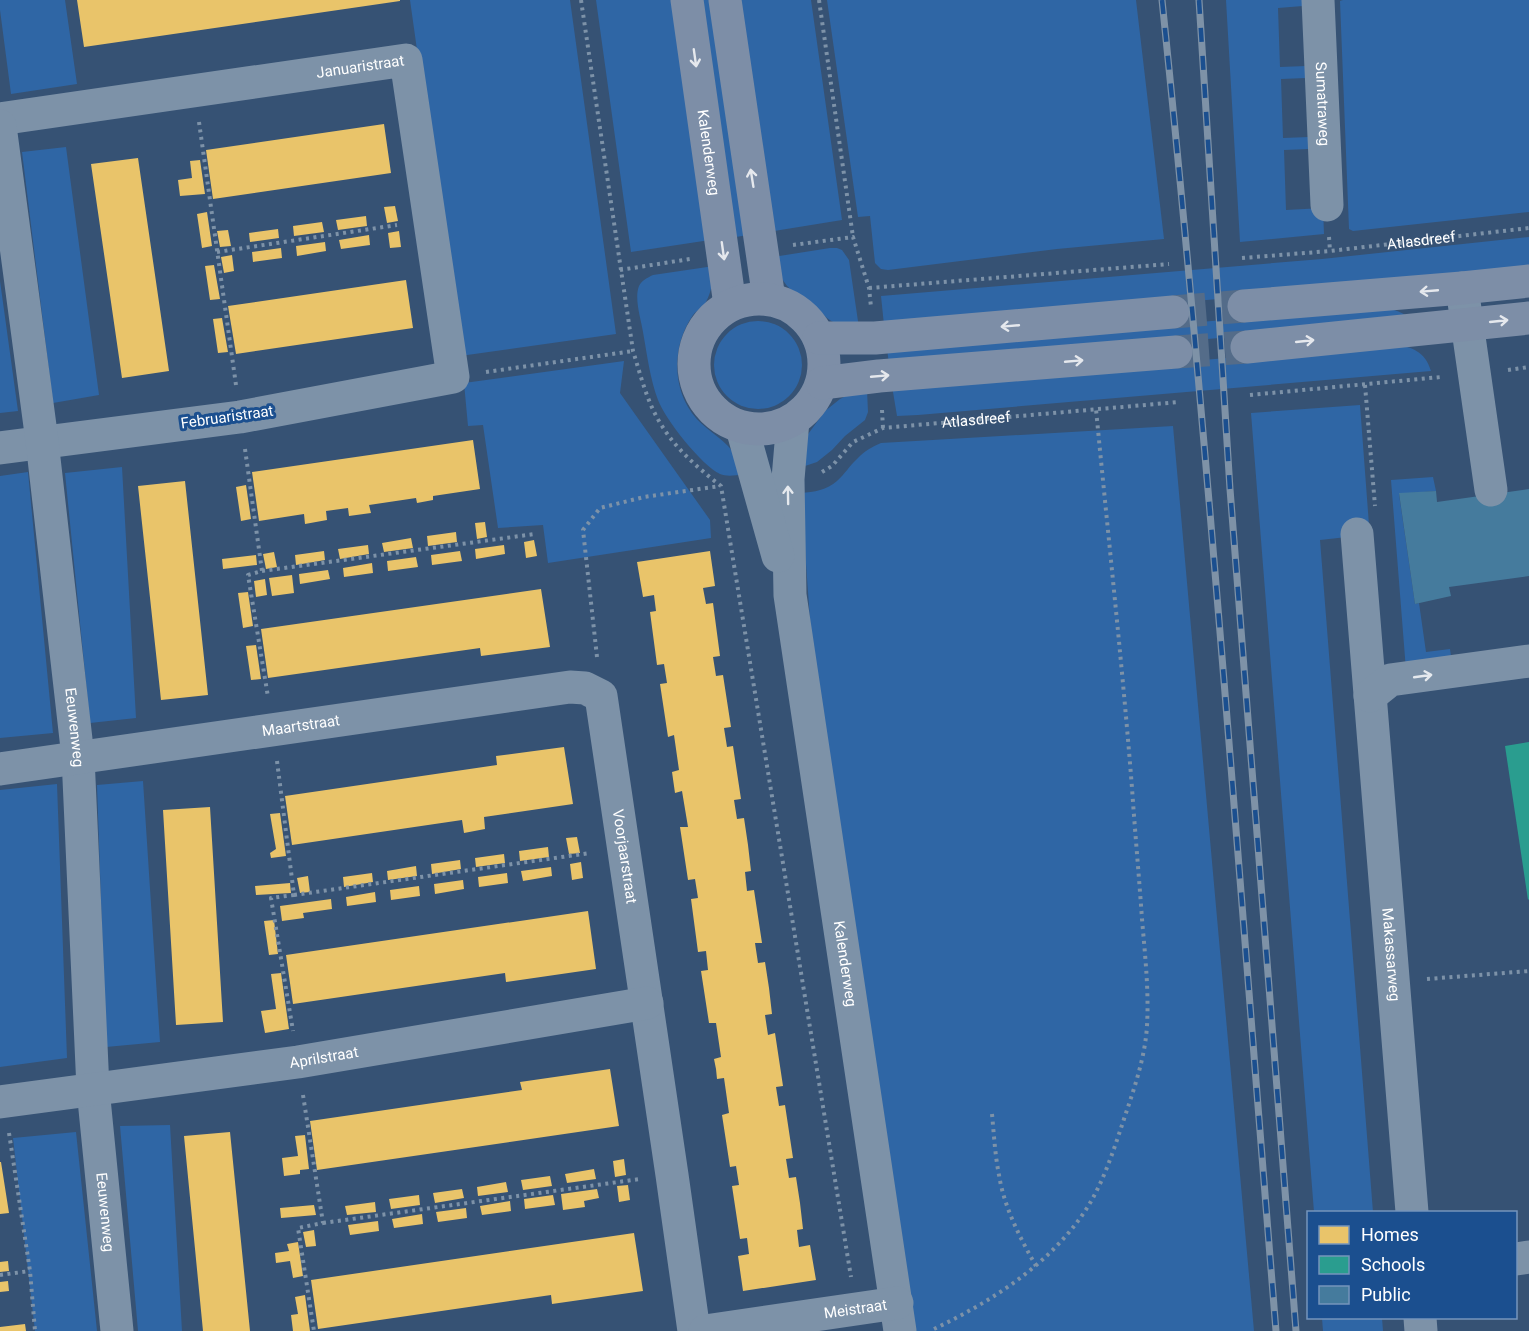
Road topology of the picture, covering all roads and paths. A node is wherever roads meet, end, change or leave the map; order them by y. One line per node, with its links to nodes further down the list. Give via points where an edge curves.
1 (581, 0): 26 (path)
2 (687, 0): 19 (main road, Kalenderweg, one-way to 19)
3 (725, 0): 18 (main road, one-way to 3)
4 (819, 0): 11 (path)
5 (1318, 0): 8 (street, Sumatraweg)
6 (0, 119): 9 (street, Januaristraat, via 406,60)
7 (0, 126): 37 (street, Eeuwenweg)
8 (1328, 205)
9 (429, 220): 12 (path); 30 (street, Januaristraat)
10 (1529, 228): 13 (path, Atlasdreef)
11 (853, 237)
12 (217, 252)
13 (1242, 258)
14 (1169, 264): 16 (path)
15 (1529, 280): 17 (main road)
16 (868, 288)
17 (1462, 288): 20 (main road, one-way to 20); 23 (street)
18 (769, 299): 19 (main road, via 748,299); 24 (main road, via 789,305 808,320)
19 (730, 305): 36 (main road, via 704,328 693,362 701,397 718,416)
20 (1244, 306)
21 (1173, 312): 24 (main road, one-way to 24, via 875,338)
22 (1529, 318): 23 (main road, one-way to 22)
23 (1467, 325): 25 (main road, one-way to 23); 29 (street)
24 (819, 338): 31 (main road, via 825,361)
25 (1247, 346)
26 (633, 351): 30 (path); 40 (path, via 646,394 661,425 679,449)
27 (1176, 352): 31 (main road, one-way to 27)
28 (1529, 367): 29 (path)
29 (1474, 374): 32 (path); 41 (street)
30 (453, 376): 37 (street, Februaristraat, via 240,417)
31 (822, 383): 35 (main road, via 811,404)
32 (1250, 395)
33 (1179, 402): 34 (path, Atlasdreef)
34 (1096, 409): 39 (path, Atlasdreef, via 884,428 853,442 832,466 813,476); 62 (path, via 1131,774 1148,987 1147,1029 1140,1071 1102,1179 1063,1240)
35 (793, 420): 36 (main road, via 769,429); 39 (street, Kalenderweg)
36 (742, 428): 45 (street, Kalenderweg)
37 (42, 441): 38 (street, Februaristraat); 49 (street, Eeuwenweg)
38 (0, 448)
39 (788, 479): 45 (street, Kalenderweg, one-way to 39)
40 (721, 486): 47 (path, via 600,508 583,530); 65 (path)
41 (1491, 490)
42 (535, 534): 44 (path)
43 (1358, 534): 48 (street, Makassarweg)
44 (262, 571)
45 (790, 595): 66 (street, Kalenderweg)
46 (1529, 661): 48 (street, one-way to 46, via 1390,680)
47 (601, 696): 49 (street, Maartstraat, via 585,687 570,687); 51 (street, Voorjaarstraat)
48 (1370, 696): 54 (street, Makassarweg)
49 (78, 758): 50 (street, Maartstraat); 56 (street, Eeuwenweg)
50 (0, 769)
51 (624, 849): 52 (path); 55 (street, Voorjaarstraat)
52 (294, 895)
53 (1529, 971): 54 (path)
54 (1393, 983): 60 (street, Makassarweg)
55 (646, 1003): 56 (street, Aprilstraat, via 298,1062); 59 (street, Voorjaarstraat)
56 (93, 1089): 57 (street, Aprilstraat); 68 (street, Eeuwenweg)
57 (2, 1101): 63 (path)
58 (992, 1114): 62 (path, via 1002,1190)
59 (672, 1175): 61 (path); 69 (street, Voorjaarstraat)
60 (1412, 1211)
61 (323, 1223)
62 (1036, 1266): 71 (path, via 986,1302)
63 (30, 1271): 64 (path); 67 (path)
64 (0, 1275)
65 (856, 1309): 66 (street, Meistraat); 70 (street, Meistraat)
66 (899, 1317)
67 (35, 1331)
68 (117, 1331)
69 (694, 1331)
70 (705, 1331)
71 (930, 1331)

